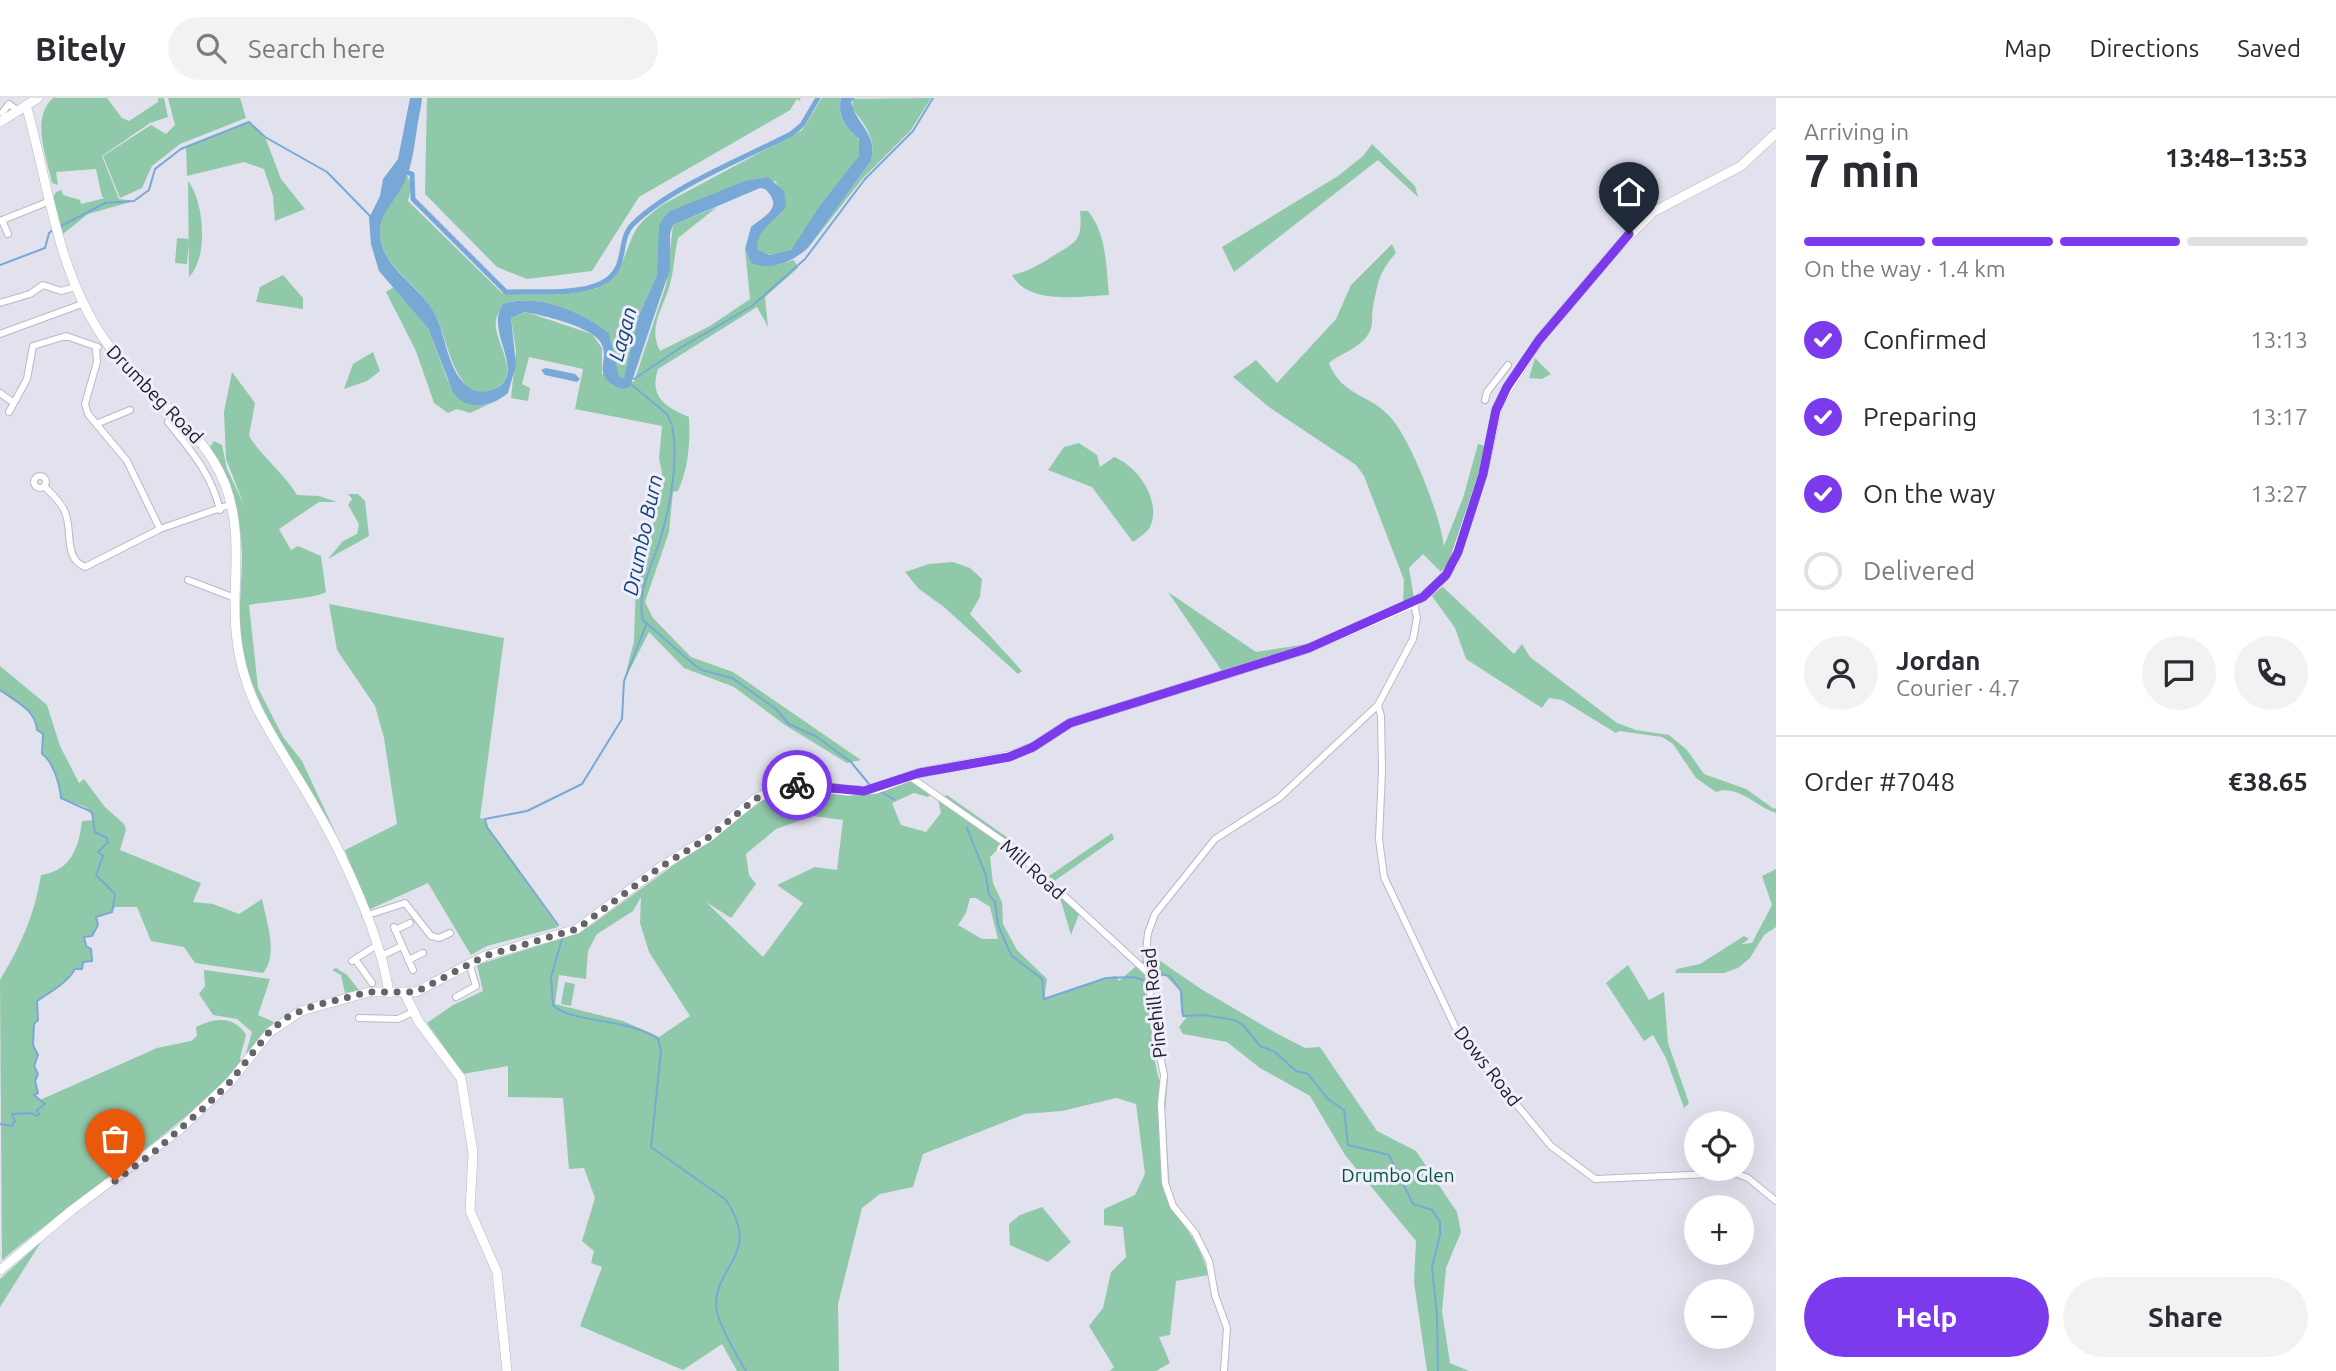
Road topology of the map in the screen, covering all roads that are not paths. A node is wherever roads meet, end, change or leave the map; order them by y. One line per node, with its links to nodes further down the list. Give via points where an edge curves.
1 (38, 98): 2 (main road)
2 (22, 108): 3 (main road); 5 (main road, Drumbeg Road)
3 (1, 117)
4 (1776, 133): 28 (main road, via 1741,166 1653,212 1539,340 1498,404 1483,474 1453,564 1438,584)
5 (50, 201): 6 (street); 8 (main road, Drumbeg Road)
6 (1, 220): 7 (street)
7 (8, 234)
8 (75, 287): 9 (street, via 61,291 43,285); 10 (main road, Drumbeg Road)
9 (0, 303)
10 (82, 304): 11 (street); 12 (main road, Drumbeg Road)
11 (0, 334)
12 (105, 342): 13 (street); 23 (main road, Drumbeg Road, via 197,435 218,468)
13 (96, 348): 17 (street, via 66,336 31,349 27,379); 21 (street, via 97,362 85,404)
14 (1508, 365): 16 (street)
15 (0, 393): 17 (street)
16 (1485, 400)
17 (14, 403): 19 (street)
18 (130, 410): 21 (street)
19 (9, 412)
20 (168, 422): 24 (street, via 201,463)
21 (96, 424): 25 (street, via 127,461)
22 (44, 486): 25 (street, via 64,509 71,554 81,566 91,566)
23 (232, 504): 24 (street); 27 (main road, Drumbeg Road, via 238,545)
24 (220, 510): 25 (street)
25 (160, 529)
26 (188, 580): 27 (street)
27 (236, 597): 31 (main road, Drumbeg Road, via 239,651 252,696 329,831)
28 (1414, 603): 29 (street, Pinehill Road, via 1413,639); 30 (main road, via 1309,648 1070,723 1009,757)
29 (1378, 705): 41 (street, Pinehill Road, via 1279,798 1228,829 1204,850 1155,914 1146,944); 48 (street, Dows Road, via 1382,751 1379,839 1384,877 1459,1035 1551,1146 1595,1179 1735,1173)
30 (909, 776): 39 (main road, via 864,791 799,785 766,793 593,920 561,935); 41 (street, Mill Road, via 1011,847)
31 (365, 916): 33 (street, via 405,903 431,936); 34 (main road, Drumbeg Road)
32 (410, 923): 35 (street, via 395,928)
33 (450, 933)
34 (377, 945): 37 (main road, Drumbeg Road); 42 (street, via 354,960)
35 (402, 947): 37 (street); 38 (street)
36 (423, 953): 38 (street)
37 (381, 956): 43 (main road, Drumbeg Road)
38 (408, 960): 40 (street)
39 (469, 963): 44 (main road); 45 (street, via 476,986)
40 (413, 970)
41 (1149, 978): 51 (street, Pinehill Road, via 1164,1075 1165,1183 1173,1206 1195,1233 1209,1261 1227,1328)
42 (372, 983)
43 (389, 993): 44 (main road); 49 (main road, via 360,994 289,1016 178,1131)
44 (405, 994): 46 (main road)
45 (456, 997)
46 (413, 1012): 47 (street, via 398,1020); 50 (main road, via 461,1078 473,1142 470,1211 497,1272)
47 (359, 1018)
48 (1776, 1201)
49 (0, 1270)
50 (507, 1371)
51 (1224, 1371)

